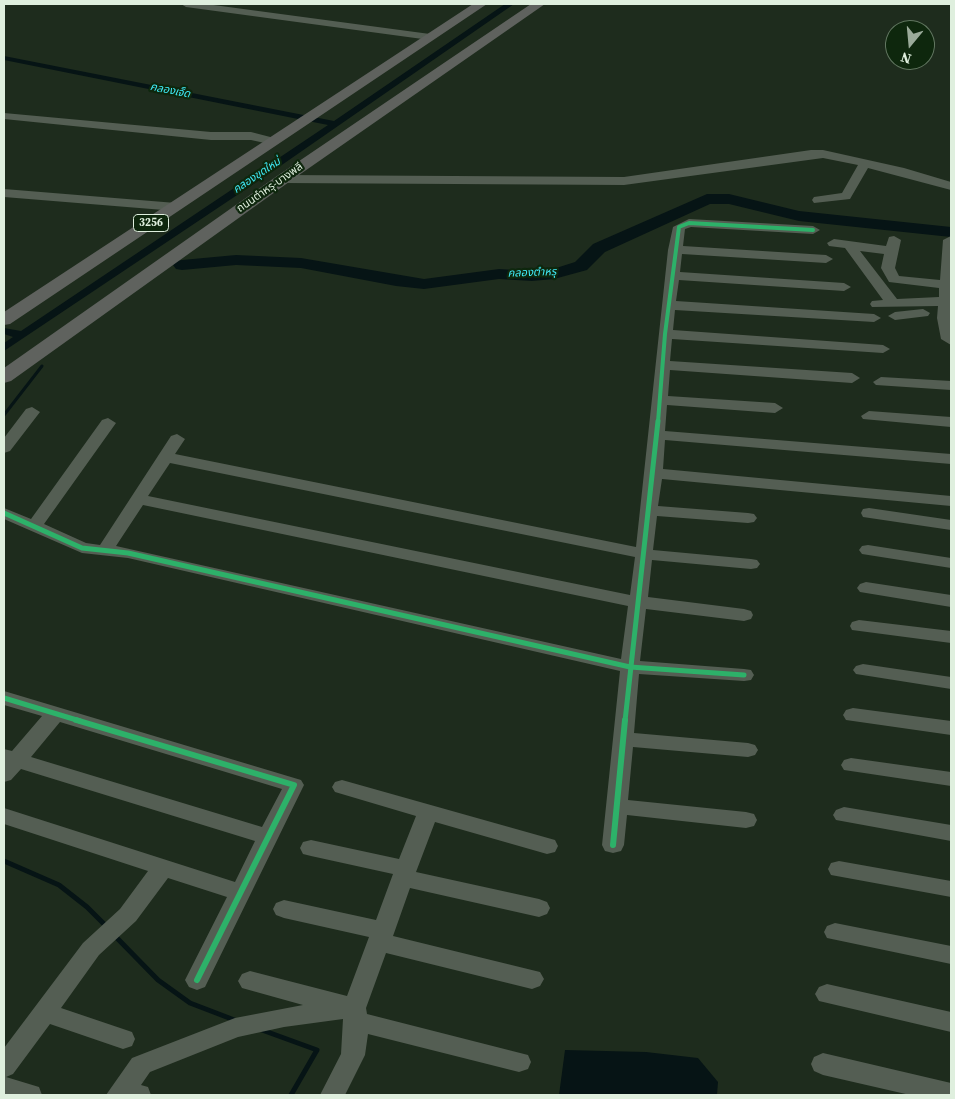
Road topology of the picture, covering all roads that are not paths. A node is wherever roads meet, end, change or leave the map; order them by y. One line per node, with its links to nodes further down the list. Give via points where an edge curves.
1 (186, 4): 4 (street)
2 (481, 4): 4 (main road, 3256)
3 (539, 4): 8 (main road, ถนนตำหรุ-บางพลี)
4 (430, 38): 6 (main road, 3256)
5 (4, 116): 6 (street, via 168,132 251,136)
6 (274, 141): 12 (main road, 3256)
7 (865, 163): 8 (street, via 823,154 798,154 624,181); 9 (street); 11 (street, via 846,196)
8 (283, 179): 34 (main road, ถนนตำหรุ-บางพลี)
9 (951, 186)
10 (4, 193): 12 (street)
11 (818, 200)
12 (176, 206): 29 (main road, 3256)
13 (812, 230): 17 (street, via 688,223 680,226)
14 (950, 240): 23 (street)
15 (834, 243): 16 (street)
16 (849, 245): 19 (street); 20 (street, via 893,245)
17 (675, 250): 18 (street); 21 (street)
18 (826, 259)
19 (863, 265): 20 (street); 28 (street)
20 (889, 267): 22 (street, via 894,279)
21 (673, 276): 24 (street); 26 (street)
22 (913, 282): 23 (street); 25 (street)
23 (948, 285): 27 (street)
24 (844, 287)
25 (926, 302): 27 (street); 28 (street)
26 (670, 305): 28 (street); 30 (street)
27 (947, 308): 28 (street); 32 (street, via 944,318)
28 (894, 310)
29 (4, 320)
30 (665, 334): 31 (street); 33 (street)
31 (883, 349)
32 (950, 350)
33 (662, 365): 35 (street); 38 (street)
34 (4, 377)
35 (852, 378)
36 (881, 382): 37 (street)
37 (951, 386)
38 (659, 400): 39 (street); 44 (street)
39 (774, 408)
40 (32, 412): 46 (street)
41 (869, 416): 42 (street)
42 (951, 422)
43 (108, 424): 57 (street)
44 (656, 435): 48 (street); 49 (street)
45 (178, 439): 47 (street)
46 (4, 448)
47 (166, 457): 50 (street); 61 (street)
48 (951, 459)
49 (654, 473): 51 (street); 53 (street)
50 (138, 499): 59 (street); 66 (street)
51 (951, 500)
52 (4, 504): 57 (street)
53 (650, 510): 56 (street); 61 (street)
54 (4, 513): 57 (street)
55 (869, 513): 58 (street)
56 (748, 518)
57 (38, 522): 59 (street, via 65,542)
58 (951, 525)
59 (106, 548): 70 (street)
60 (868, 550): 63 (street)
61 (644, 554): 62 (street); 66 (street)
62 (750, 564)
63 (951, 564)
64 (866, 588): 65 (street)
65 (951, 601)
66 (638, 602): 67 (street); 70 (street)
67 (744, 615)
68 (859, 626): 69 (street)
69 (951, 637)
70 (630, 667): 72 (street); 78 (street)
71 (863, 670): 73 (street)
72 (744, 675)
73 (951, 683)
74 (4, 698): 75 (street)
75 (55, 714): 80 (street); 90 (street, via 294,785)
76 (853, 715): 77 (street)
77 (951, 728)
78 (624, 739): 79 (street); 84 (street)
79 (748, 750)
80 (8, 764): 90 (street)
81 (851, 765): 82 (street)
82 (951, 779)
83 (342, 787): 85 (street)
84 (617, 806): 88 (street); 91 (street)
85 (428, 812): 92 (street); 96 (street)
86 (844, 815): 89 (street)
87 (4, 816): 94 (street)
88 (746, 820)
89 (951, 833)
90 (268, 837): 98 (street)
91 (613, 845)
92 (547, 846)
93 (311, 848): 96 (street)
94 (164, 868): 98 (street); 108 (street, via 128,915 91,949)
95 (838, 869): 97 (street)
96 (405, 873): 99 (street); 102 (street)
97 (951, 889)
98 (241, 892): 105 (street)
99 (539, 908)
100 (284, 909): 102 (street)
101 (835, 932): 103 (street)
102 (381, 937): 104 (street); 109 (street)
103 (951, 955)
104 (532, 979)
105 (197, 980)
106 (250, 981): 109 (street)
107 (827, 994): 110 (street)
108 (45, 1012): 111 (street); 114 (street)
109 (355, 1014): 112 (street); 116 (street, via 284,1017 235,1028 141,1065); 119 (street, via 353,1055)
110 (951, 1022)
111 (123, 1038)
112 (519, 1062)
113 (823, 1064): 117 (street)
114 (4, 1067)
115 (4, 1087): 118 (street)
116 (127, 1093)
117 (951, 1094)
118 (30, 1095)
119 (332, 1095)

